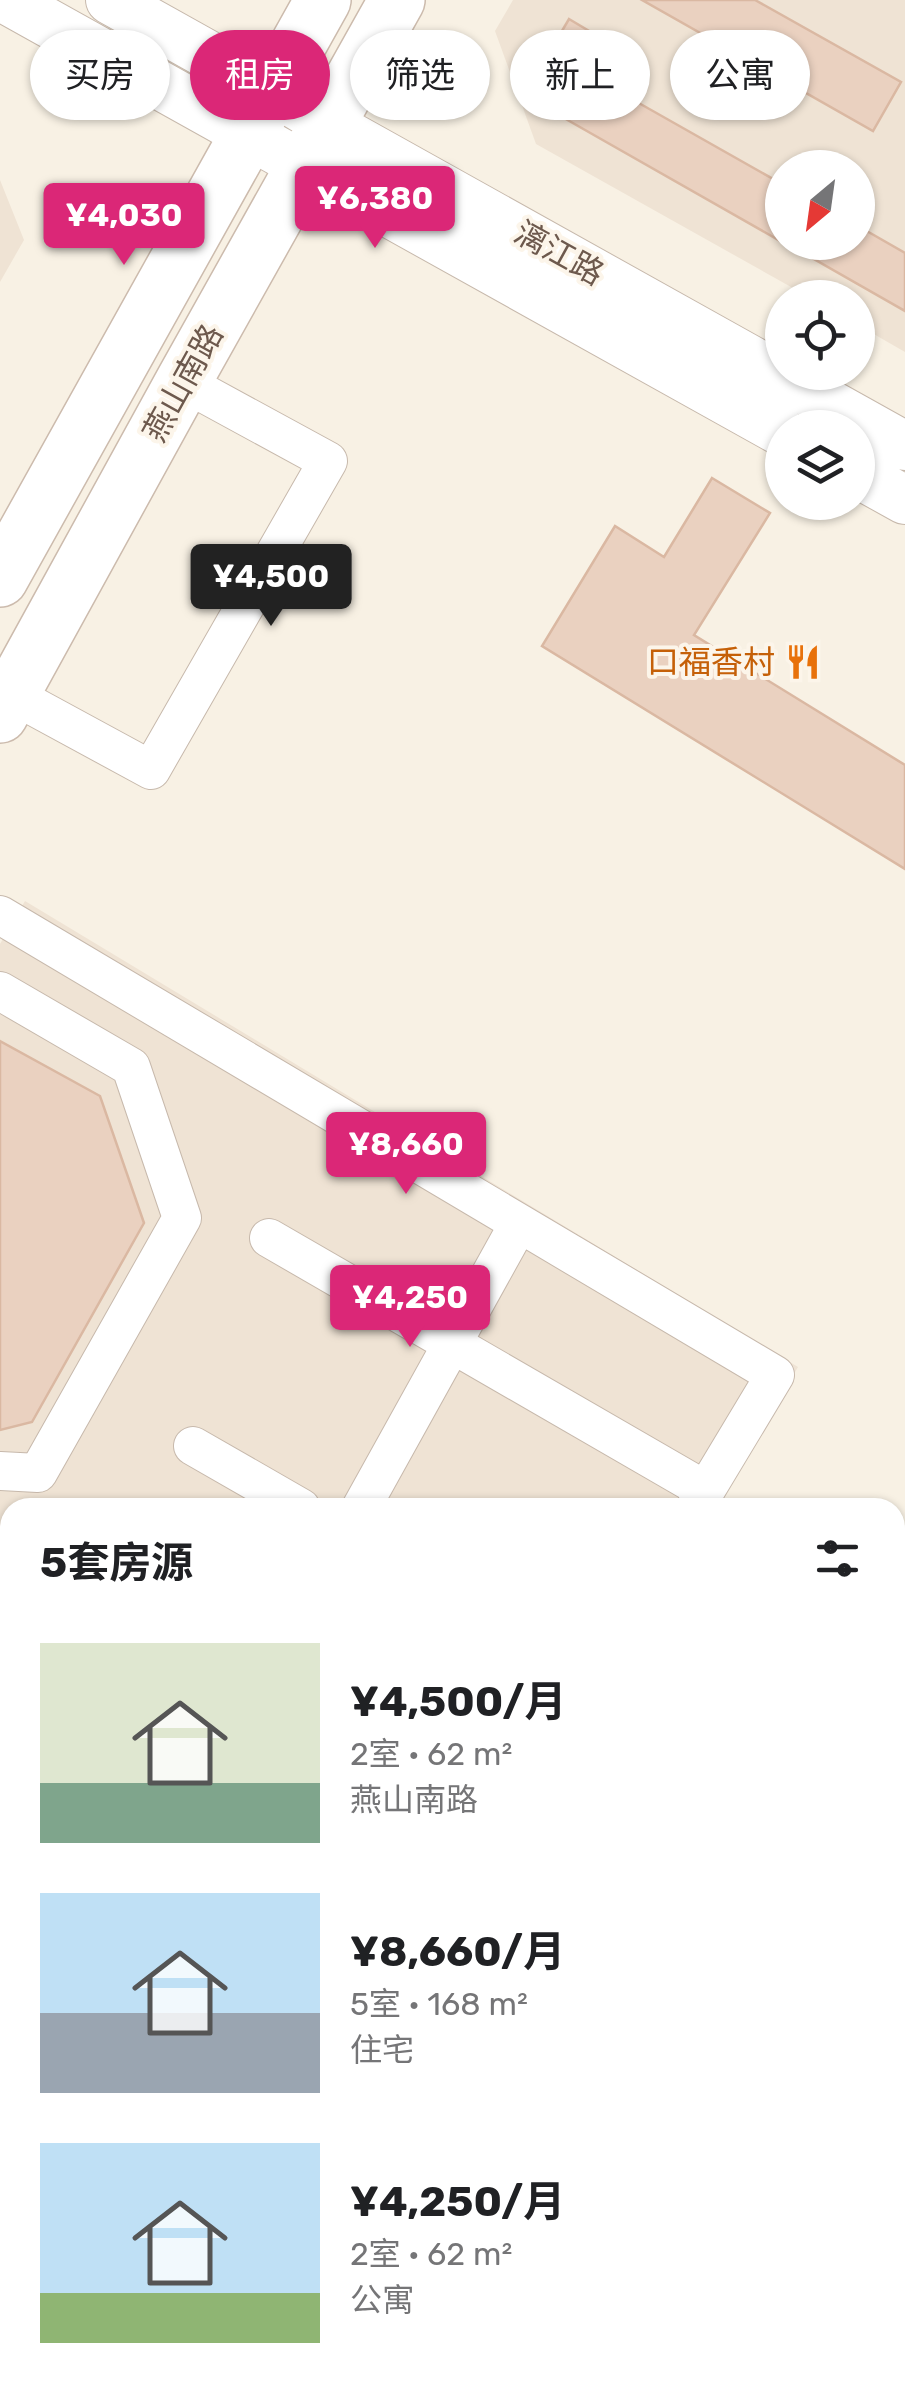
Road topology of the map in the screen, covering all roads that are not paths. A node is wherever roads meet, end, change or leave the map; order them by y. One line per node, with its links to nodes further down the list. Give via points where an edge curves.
1 (8, 0): 7 (street, 漓江路)
2 (110, 0): 6 (street, 漓江路)
3 (323, 0): 5 (main road, 燕山南路)
4 (398, 0): 10 (main road, 燕山南路)
5 (306, 30)
6 (190, 60)
7 (190, 81)
8 (255, 120): 16 (main road, 燕山南路)
9 (272, 120): 10 (street, 漓江路)
10 (316, 146): 11 (main road, 燕山南路); 12 (street, 漓江路); 13 (street, 漓江路)
11 (183, 382): 17 (main road, 燕山南路); 17 (street, via 328,461 151,770)
12 (765, 422)
13 (905, 446)
14 (875, 483): 15 (street)
15 (905, 500)
16 (0, 579)
17 (6, 705)
18 (0, 915): 20 (street)
19 (0, 991): 24 (street, via 131,1067 182,1218 38,1473)
20 (518, 1225): 22 (street); 28 (street, via 775,1375)
21 (269, 1238): 22 (street)
22 (452, 1344): 26 (street); 27 (street)
23 (193, 1446): 25 (street)
24 (0, 1471)
25 (284, 1498)
26 (367, 1498)
27 (698, 1498)
28 (701, 1498)

